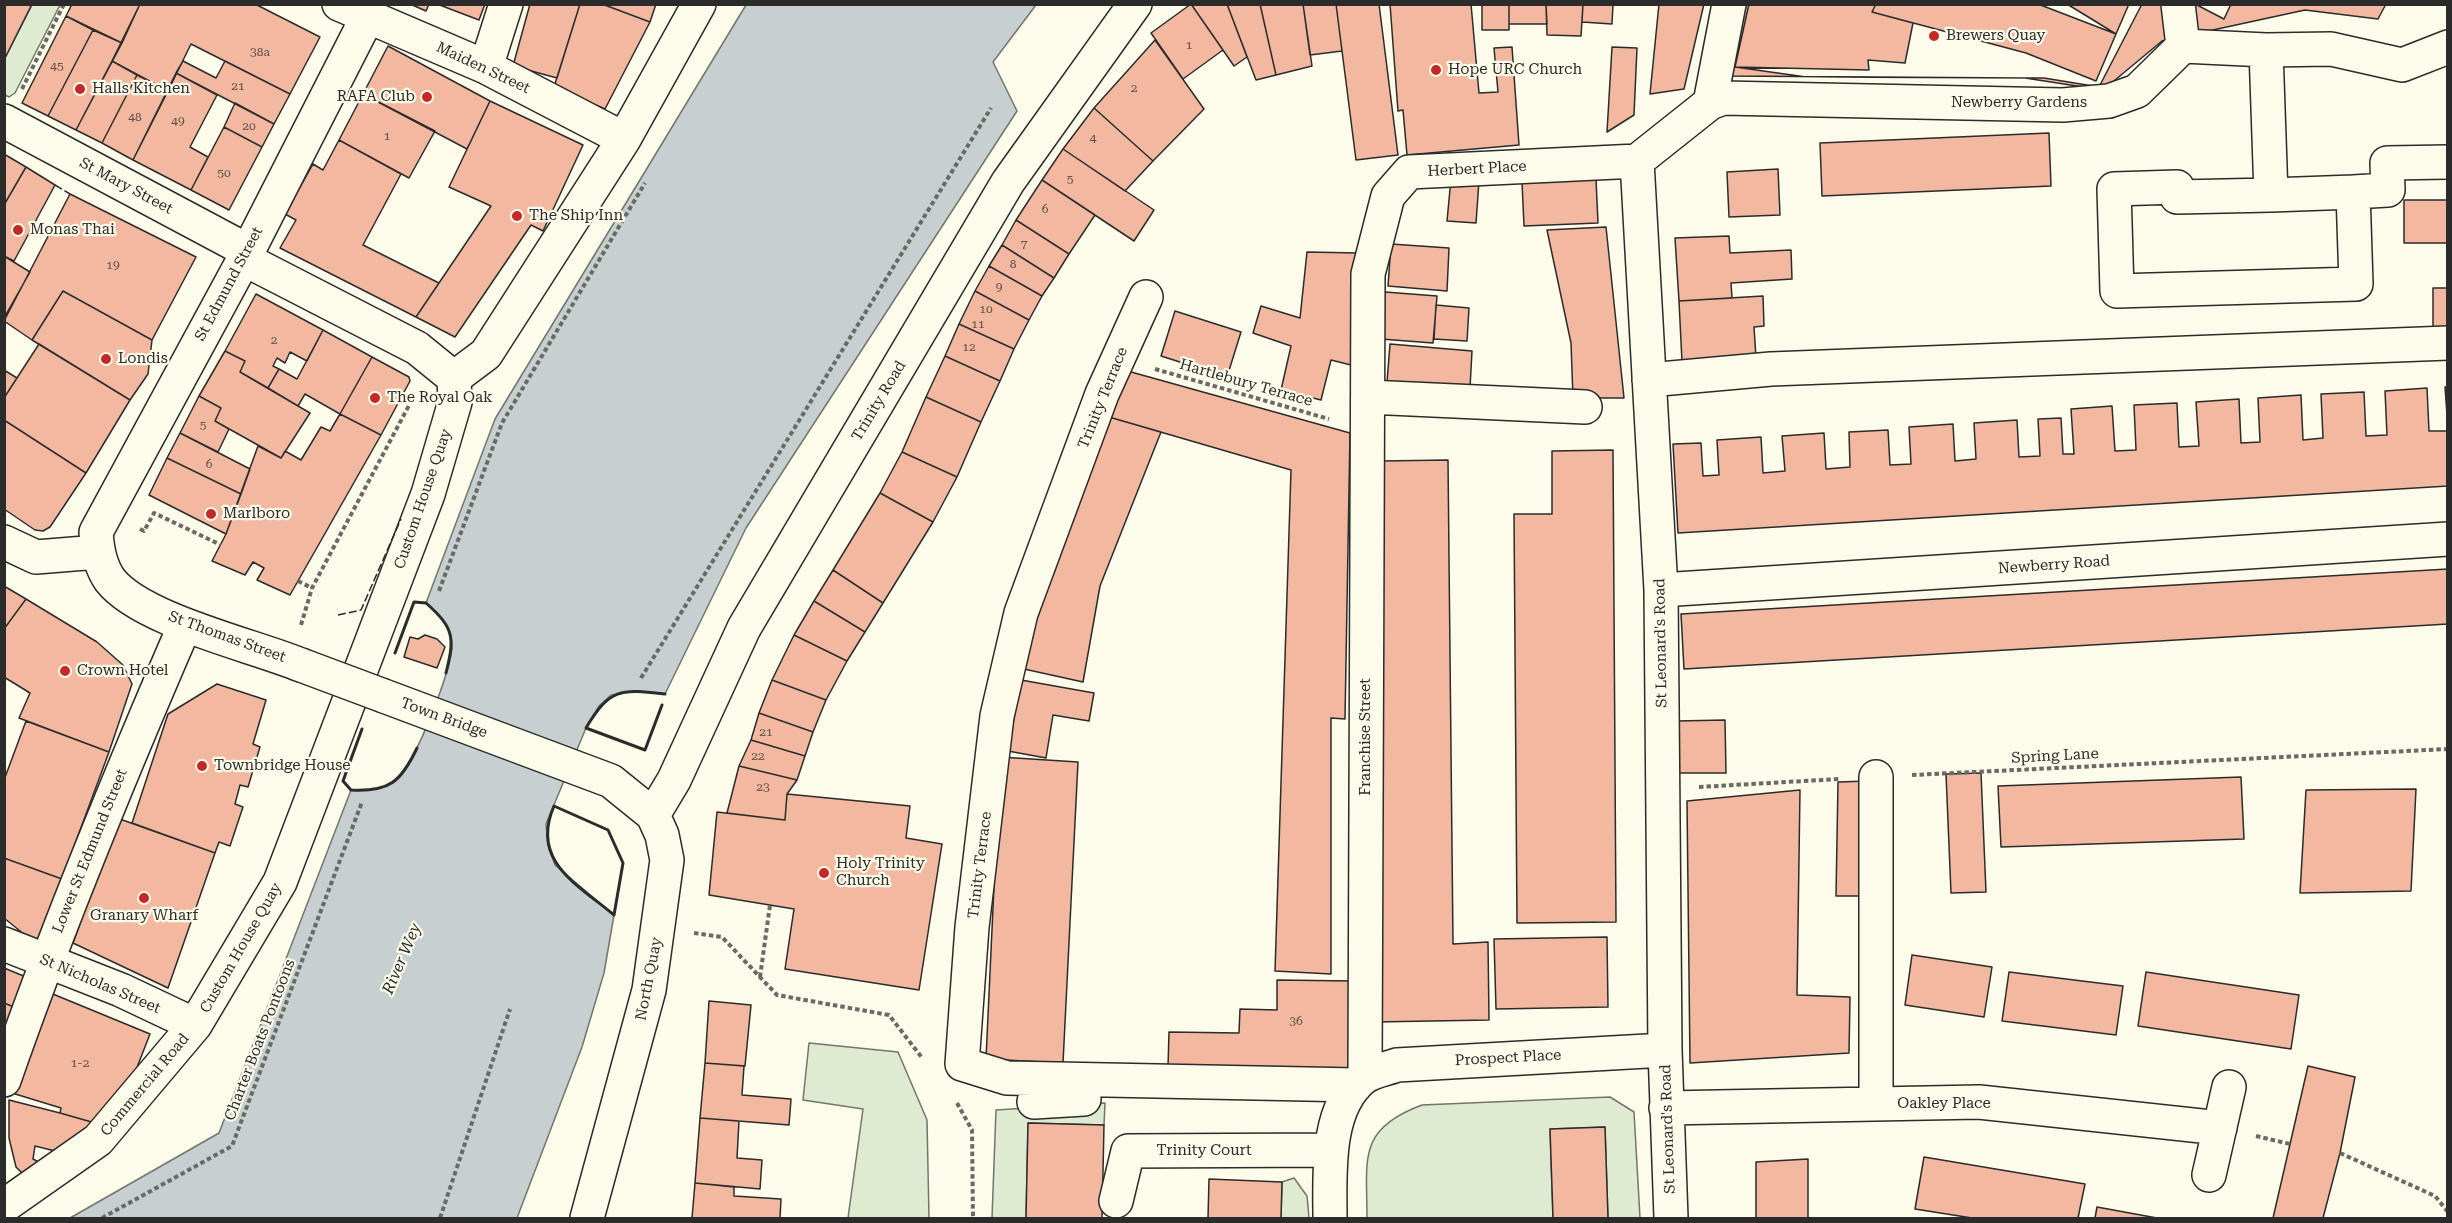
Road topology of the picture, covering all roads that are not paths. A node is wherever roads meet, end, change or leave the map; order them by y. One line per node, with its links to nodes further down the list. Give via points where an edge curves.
1 (506, 4): 10 (street)
2 (699, 4): 13 (street)
3 (1135, 4): 32 (street, Trinity Road, via 1002,192 744,628 674,780)
4 (1729, 4): 11 (street)
5 (2178, 4): 7 (street)
6 (354, 10): 10 (street, Maiden Street); 18 (street, St Edmund Street)
7 (2183, 46): 9 (street); 11 (street, Newberry Gardens, via 2137,91 2109,101 2063,105 1723,98)
8 (2448, 47): 9 (street, via 2402,65 2331,49)
9 (2266, 50): 17 (street)
10 (486, 67): 13 (street, Maiden Street)
11 (1710, 103): 14 (street)
12 (5, 121): 18 (street, St Mary Street)
13 (624, 138): 21 (street, via 486,354)
14 (1637, 161): 22 (street, St Leonard's Road); 23 (street, Herbert Place, via 1409,172 1388,196 1368,274)
15 (2448, 162): 16 (street, via 2387,163 2388,190)
16 (2354, 192): 17 (street); 17 (street, via 2356,284 2116,291 2114,189 2177,187 2177,197)
17 (2271, 195)
18 (246, 255): 21 (street, St Mary Street, via 417,348); 27 (street, St Edmund Street, via 104,514 96,532)
19 (1146, 297): 38 (street, Trinity Terrace, via 1102,394 1021,613 998,716 972,927 962,1064 1007,1078)
20 (2448, 343): 22 (street, via 1771,369)
21 (454, 378): 35 (street, Custom House Quay, via 455,402 428,494 280,882)
22 (1649, 380): 28 (street, St Leonard's Road)
23 (1368, 397): 24 (street); 38 (street, Franchise Street)
24 (1586, 407)
25 (2448, 539): 28 (street, Newberry Road)
26 (4, 542): 27 (street, via 36,557)
27 (98, 552): 29 (street, St Thomas Street, via 110,579 127,596)
28 (1661, 590): 36 (street, St Leonard's Road)
29 (185, 625): 30 (street, St Thomas Street); 34 (street, Lower St Edmund Street)
30 (301, 664): 32 (street, Town Bridge, bridge, via 611,781)
31 (1876, 777): 41 (street)
32 (653, 815): 48 (street, North Quay, via 667,860 649,990)
33 (4, 945): 34 (street, St Nicholas Street)
34 (46, 961): 35 (street, St Nicholas Street); 37 (street, Lower St Edmund Street)
35 (195, 1025): 47 (street, Commercial Road, via 98,1140)
36 (1665, 1050): 38 (street, Prospect Place, via 1397,1065); 42 (street, St Leonard's Road)
37 (4, 1080)
38 (1360, 1081): 40 (street); 44 (street, Franchise Street, via 1338,1117)
39 (2229, 1087): 43 (street)
40 (1034, 1102)
41 (1876, 1104): 42 (street, Oakley Place); 43 (street, Oakley Place, via 1979,1102)
42 (1666, 1108): 50 (street, St Leonard's Road)
43 (2220, 1128): 45 (street)
44 (1331, 1150): 46 (street, Trinity Court, via 1128,1151); 49 (street, Franchise Street)
45 (2209, 1175)
46 (1116, 1202)
47 (4, 1206)
48 (587, 1218)
49 (1330, 1218)
50 (1671, 1218)

